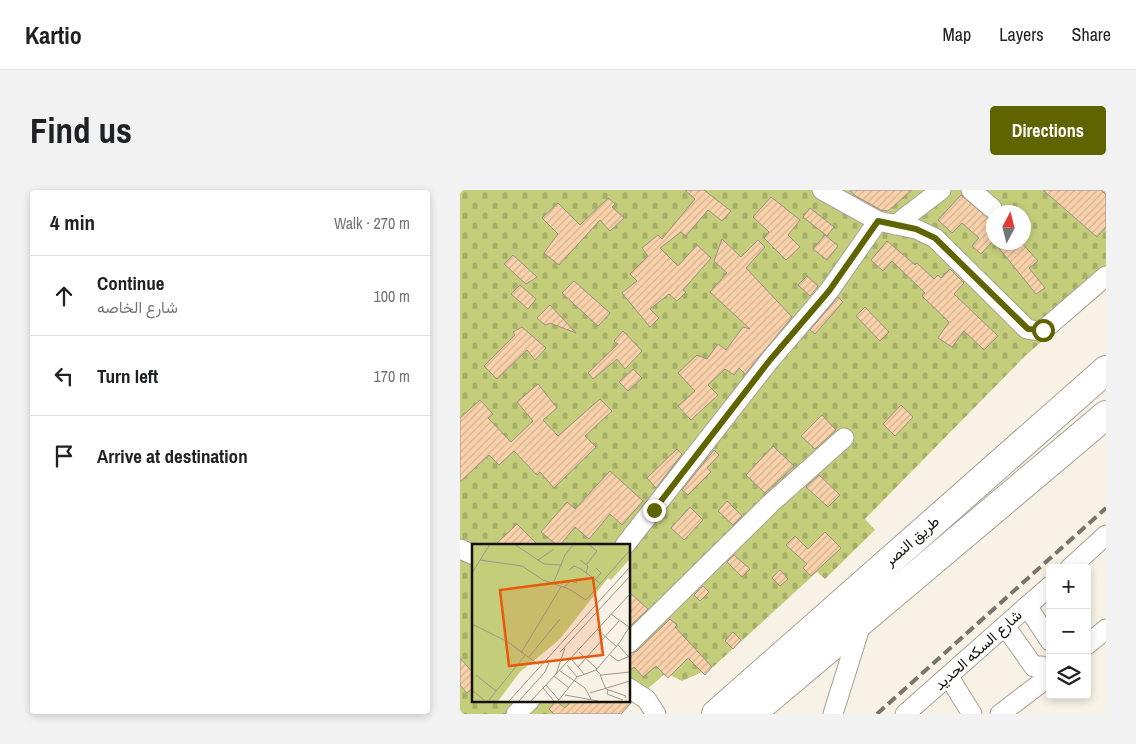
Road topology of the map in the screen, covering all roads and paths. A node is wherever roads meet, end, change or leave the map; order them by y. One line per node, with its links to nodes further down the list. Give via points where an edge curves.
1 (941, 190): 5 (street)
2 (971, 190): 4 (street)
3 (826, 191): 5 (street)
4 (988, 205)
5 (887, 223): 6 (street, via 916,229 935,238 1032,331 1047,327); 11 (street, via 770,360)
6 (1106, 276)
7 (1106, 370): 28 (highway, طريق النصر)
8 (1106, 415): 17 (highway, طريق النصر)
9 (844, 438): 21 (street, via 771,502)
10 (1104, 543): 14 (street)
11 (626, 544)
12 (460, 549): 13 (street)
13 (472, 554)
14 (1075, 564)
15 (1046, 589): 16 (street, شارع السكه الحديد)
16 (1027, 606): 18 (street, شارع السكه الحديد); 20 (street)
17 (863, 620): 31 (highway, طريق النصر); 32 (street)
18 (1005, 626): 23 (street, via 1034,667 1041,666); 24 (street, شارع السكه الحديد)
19 (1106, 629): 22 (street)
20 (1046, 635)
21 (630, 642)
22 (1091, 642)
23 (1046, 673)
24 (949, 677): 33 (street, شارع السكه الحديد); 34 (street)
25 (1046, 679): 35 (street)
26 (630, 689): 30 (street, via 646,699)
27 (528, 702): 29 (street)
28 (716, 713)
29 (516, 714)
30 (656, 714)
31 (751, 714)
32 (833, 714)
33 (905, 714)
34 (972, 714)
35 (1000, 714)

